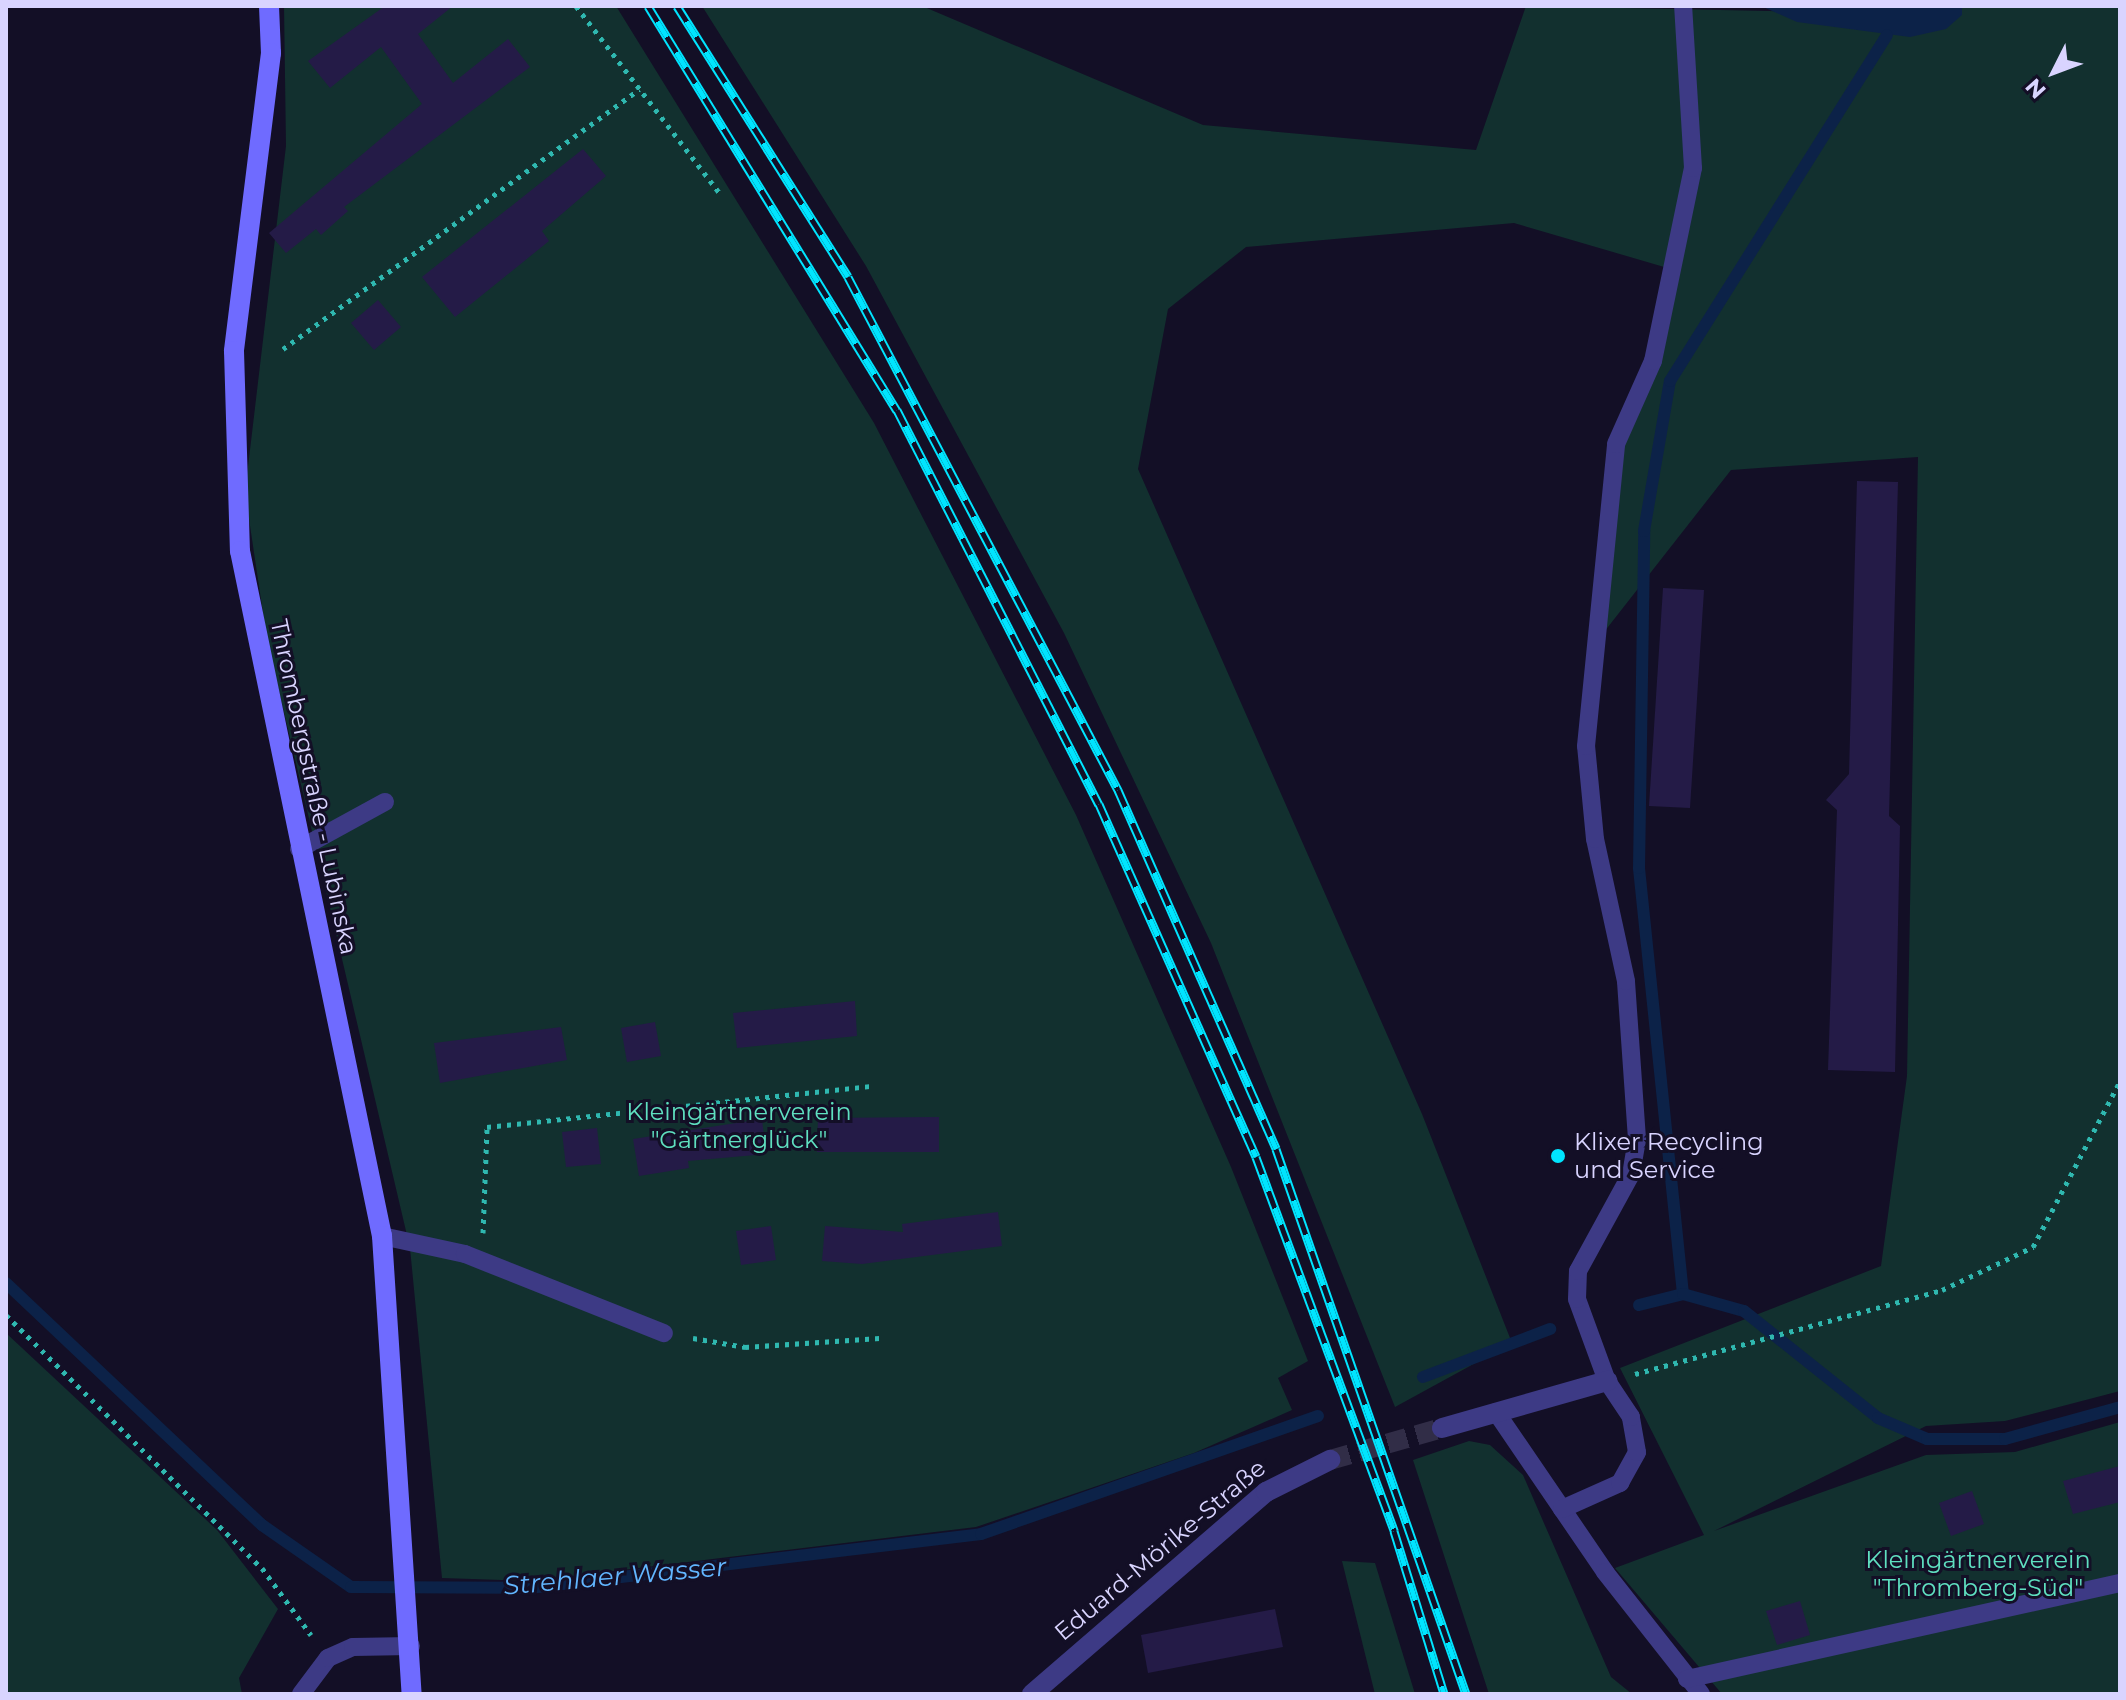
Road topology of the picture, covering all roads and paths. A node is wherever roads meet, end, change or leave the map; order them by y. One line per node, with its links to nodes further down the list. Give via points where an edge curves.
1 (269, 6): 8 (street, Thrombergstraße - Lubinska, via 271,53 234,351 234,453 242,566)
2 (576, 6): 4 (path)
3 (1683, 6): 16 (lane, via 1693,168 1653,361 1616,444 1586,746 1595,839 1626,981 1637,1139 1631,1174 1578,1271 1585,1331)
4 (639, 89): 5 (path); 6 (path)
5 (721, 195)
6 (283, 349)
7 (385, 802): 8 (lane)
8 (299, 849): 11 (street, Thrombergstraße - Lubinska)
9 (2120, 1081): 16 (path, via 2033,1247 1942,1290)
10 (872, 1086): 12 (path, via 487,1127 489,1210 481,1242)
11 (382, 1236): 12 (lane); 22 (street, Thrombergstraße - Lubinska)
12 (465, 1254): 14 (lane)
13 (6, 1315): 23 (path, via 262,1568)
14 (664, 1333): 15 (path, via 745,1347)
15 (880, 1338)
16 (1607, 1381): 17 (street); 20 (lane, via 1636,1434 1631,1468 1604,1493)
17 (1496, 1412): 18 (street); 20 (lane)
18 (1442, 1428)
19 (1330, 1460): 27 (street, Eduard-Mörike-Straße, via 1266,1492)
20 (1562, 1509): 24 (lane)
21 (2120, 1583): 24 (lane)
22 (411, 1646): 23 (lane, via 353,1647); 26 (street)
23 (328, 1658): 25 (lane)
24 (1687, 1679): 28 (lane)
25 (301, 1694)
26 (412, 1694)
27 (1032, 1694)
28 (1701, 1694)

